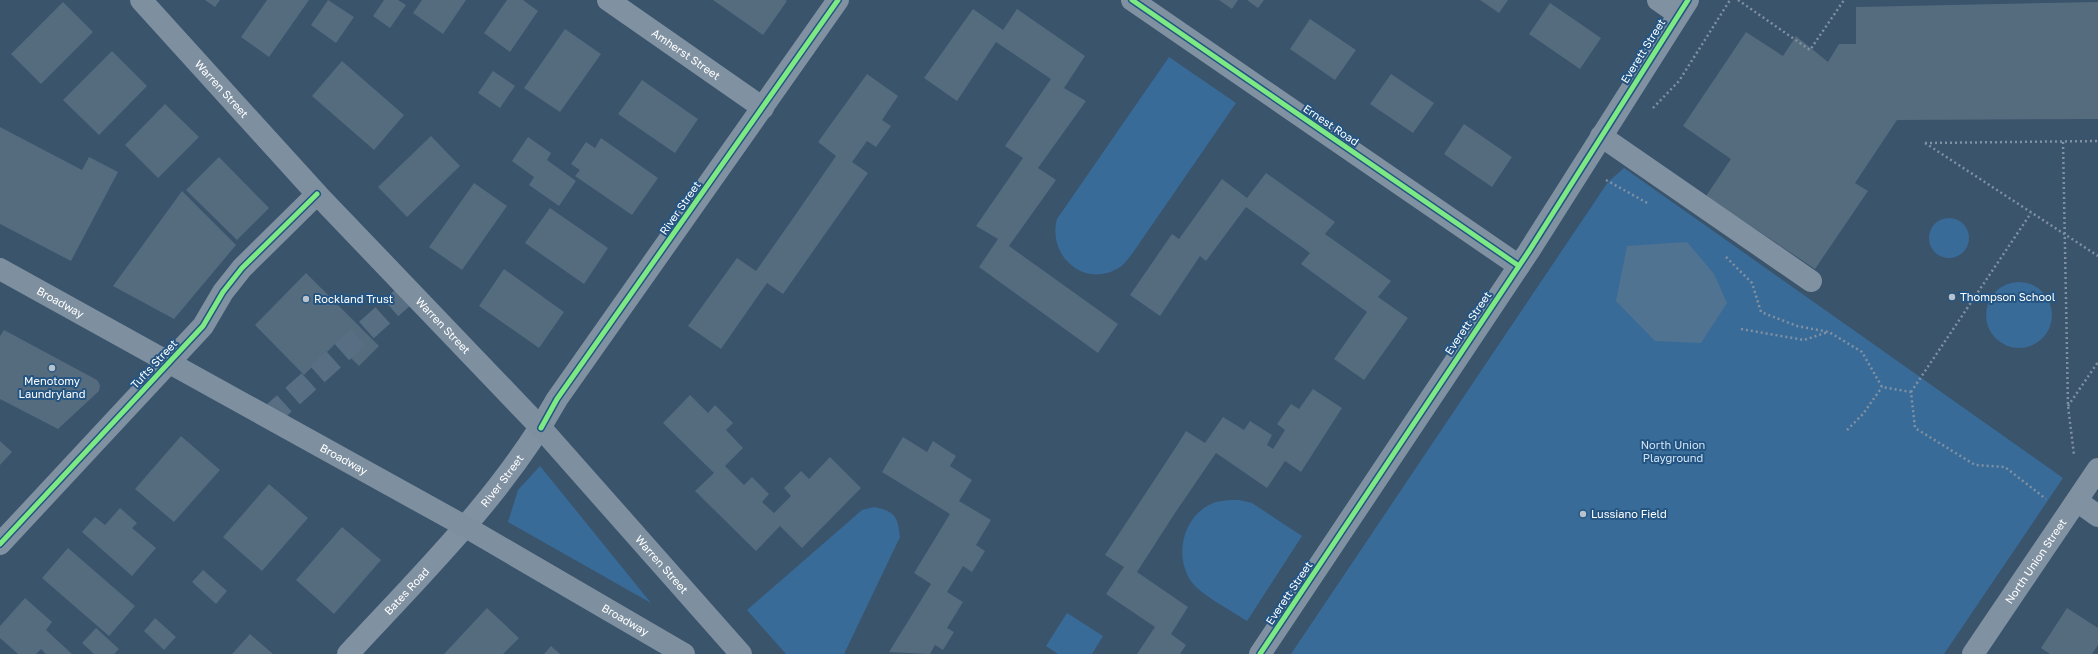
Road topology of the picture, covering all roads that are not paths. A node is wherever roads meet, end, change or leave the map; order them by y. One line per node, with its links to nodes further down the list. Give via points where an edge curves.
1 (141, 0): 9 (main road, Warren Street)
2 (608, 0): 7 (street, Amherst Street)
3 (838, 0): 7 (street, River Street)
4 (1132, 0): 10 (street, Ernest Road)
5 (1658, 0): 6 (street)
6 (1683, 7): 8 (street, Everett Street)
7 (763, 108): 14 (street, River Street, via 562,393)
8 (1601, 136): 10 (street, Everett Street); 12 (street)
9 (317, 194): 13 (street, Tufts Street, via 242,268 223,292 203,326); 14 (main road, Warren Street)
10 (1519, 266): 23 (street, Everett Street)
11 (0, 269): 13 (main road, Broadway)
12 (1811, 281)
13 (168, 364): 18 (main road, Broadway); 19 (street, Tufts Street)
14 (541, 428): 18 (street, River Street); 22 (main road, Warren Street)
15 (2098, 469): 16 (street, North Union Street)
16 (2072, 508): 17 (street); 24 (street, North Union Street)
17 (2098, 516)
18 (466, 527): 20 (street, Bates Road); 21 (main road, Broadway)
19 (0, 544)
20 (348, 654)
21 (684, 654)
22 (741, 654)
23 (1260, 654)
24 (1973, 654)

